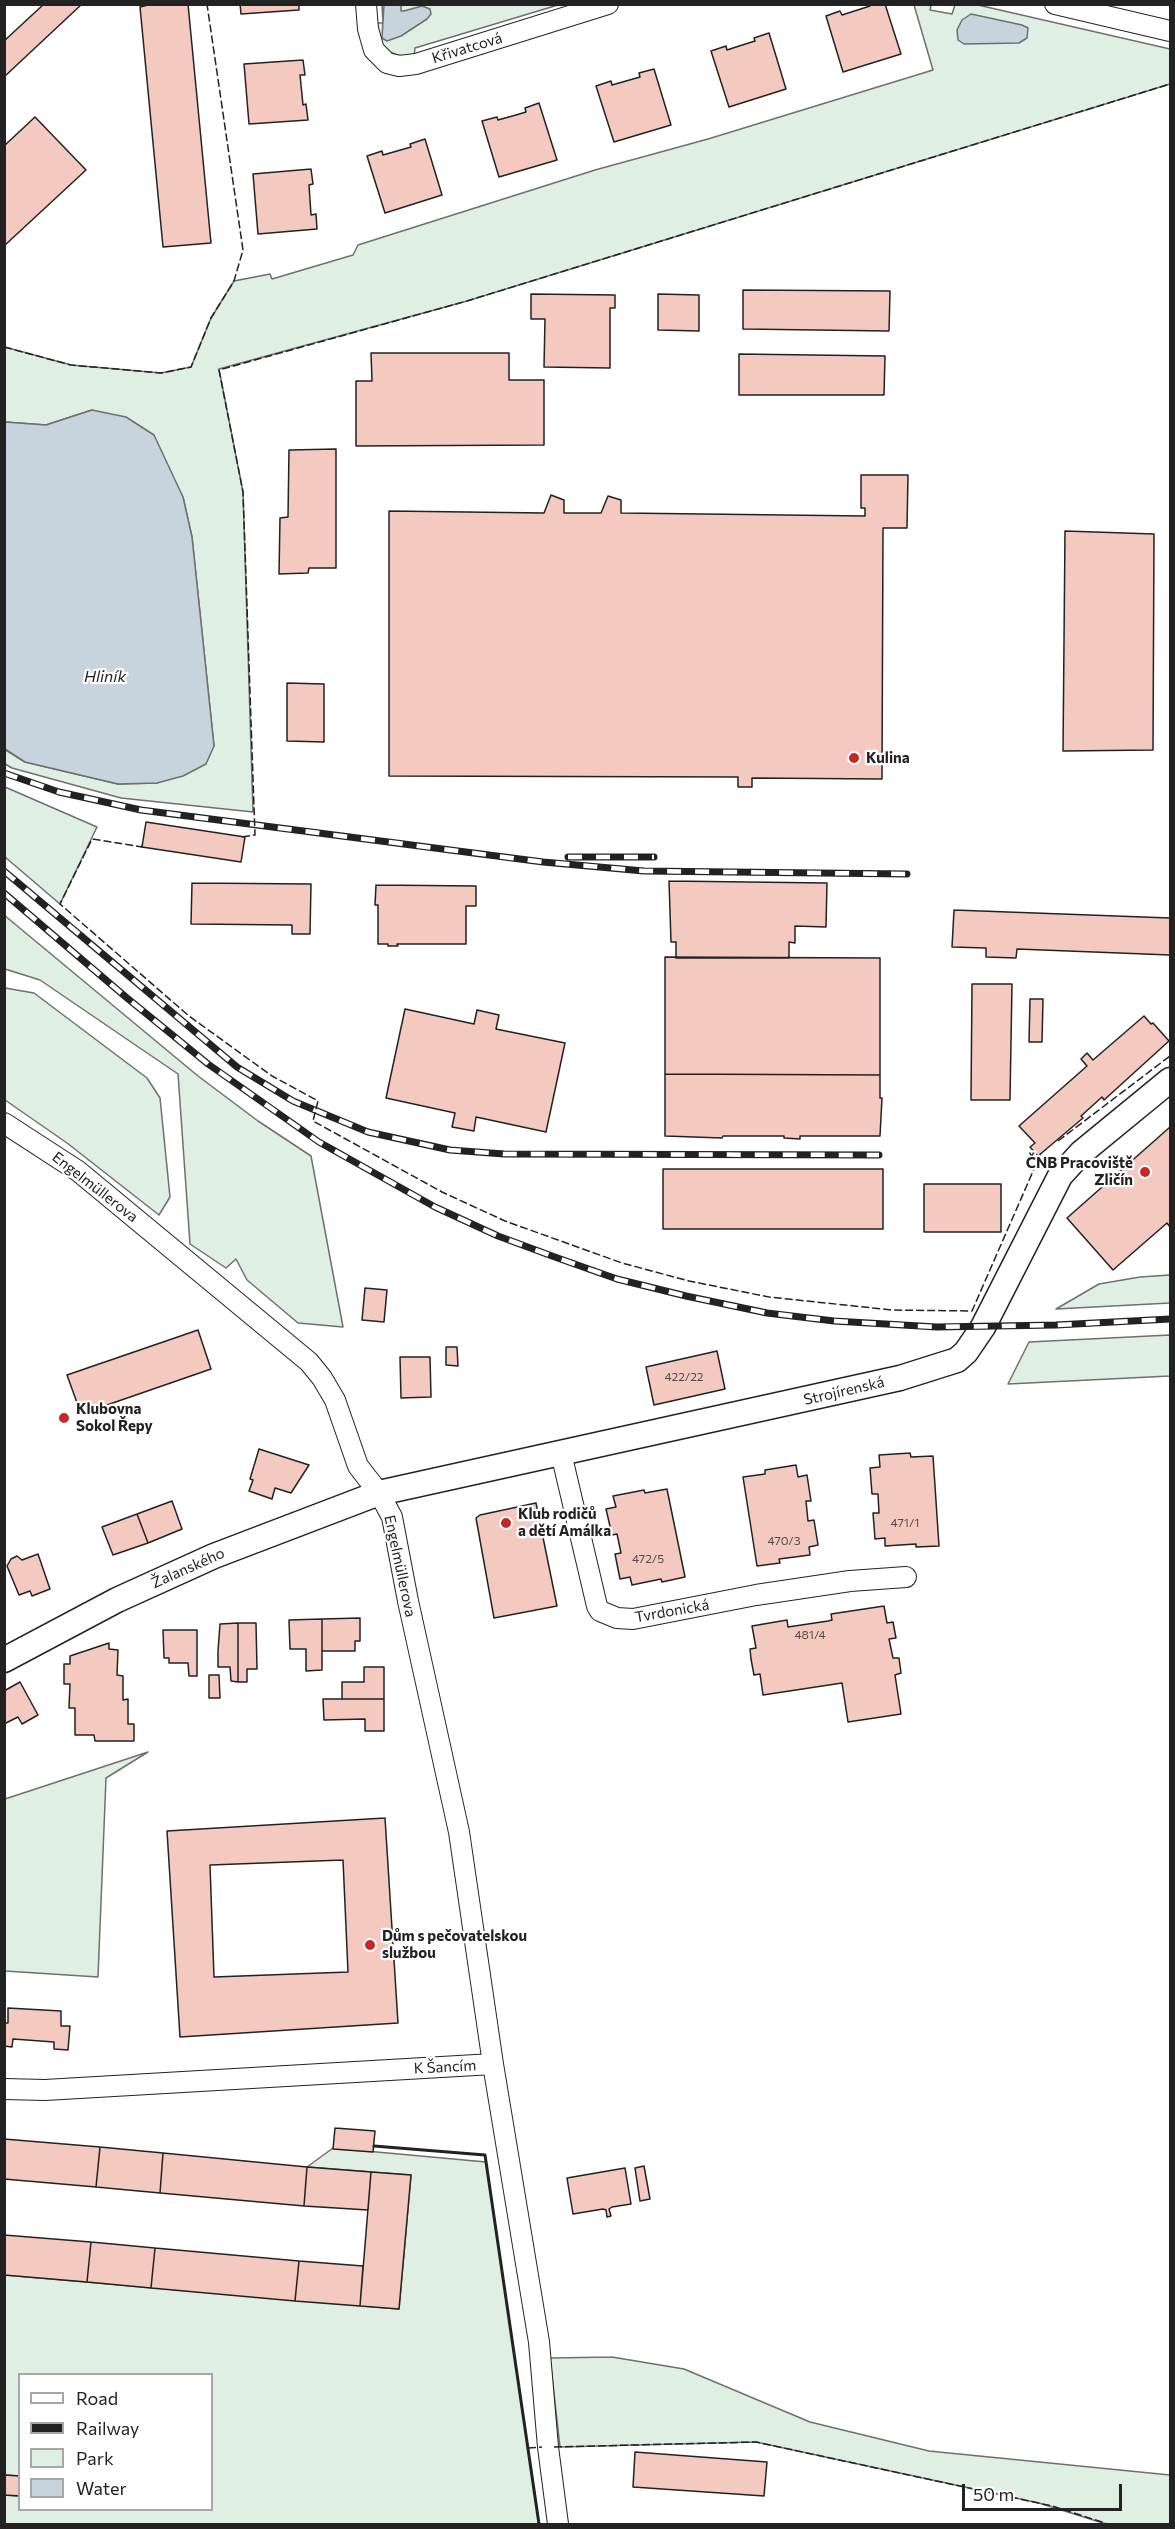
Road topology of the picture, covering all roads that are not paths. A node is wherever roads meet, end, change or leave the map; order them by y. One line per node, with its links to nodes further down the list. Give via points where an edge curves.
1 (366, 4): 2 (street, Křivatcová, via 374,50 387,63 399,66)
2 (608, 4)
3 (1055, 4): 4 (street)
4 (1170, 31)
5 (1170, 1080): 7 (street, Strojírenská, via 1081,1153 1060,1176 983,1327 957,1360 900,1378)
6 (4, 1123): 8 (street, Engelmüllerova, via 78,1171 309,1362 335,1400 358,1466)
7 (561, 1453): 8 (street, Strojírenská); 9 (street, Tvrdonická, via 597,1606 616,1618 633,1619 850,1581)
8 (380, 1493): 10 (street, Žalanského, via 214,1556 117,1600); 11 (street, Engelmüllerova, via 392,1517 459,1832)
9 (906, 1577)
10 (4, 1660)
11 (493, 2064): 12 (street, K Šancím, via 45,2090); 13 (street, K Šancím, via 539,2342)
12 (4, 2089)
13 (558, 2524)

